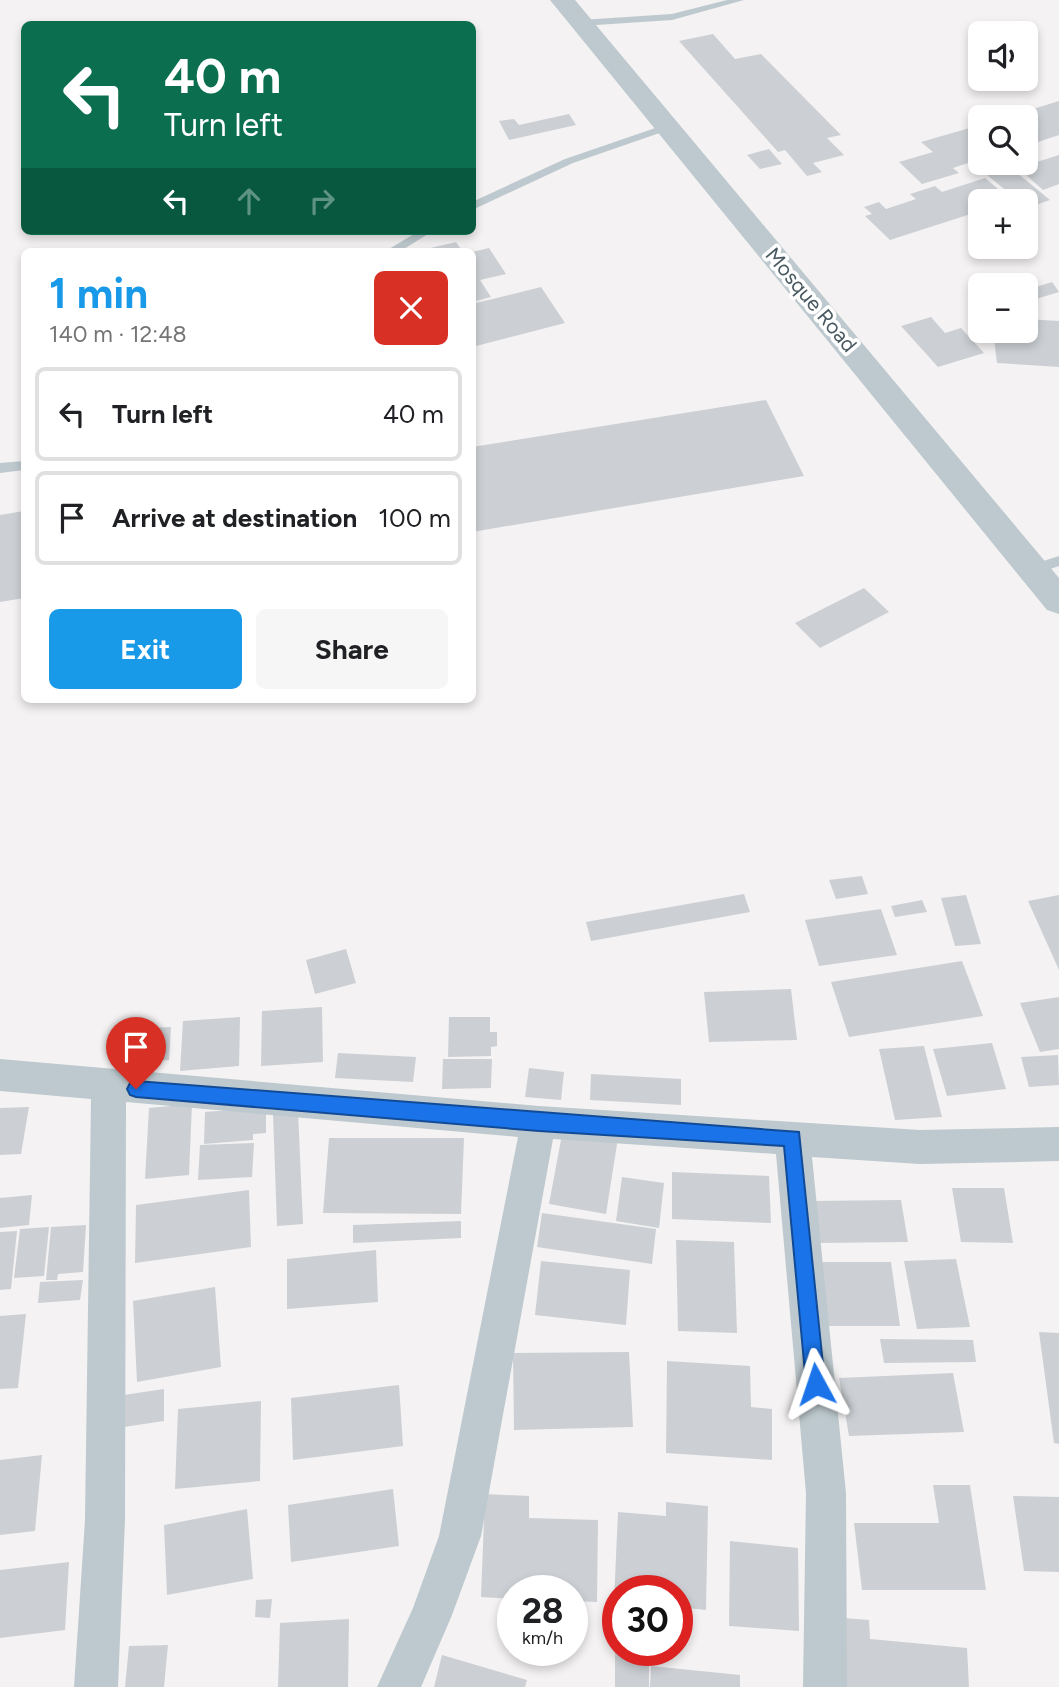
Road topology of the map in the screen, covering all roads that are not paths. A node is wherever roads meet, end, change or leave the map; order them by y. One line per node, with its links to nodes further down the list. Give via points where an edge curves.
1 (562, 0): 3 (street, Mosque Road)
2 (739, 0): 3 (lane, via 672,17)
3 (581, 23): 4 (street, Mosque Road)
4 (667, 127): 5 (lane, via 569,161); 10 (street, Mosque Road)
5 (476, 205)
6 (420, 235): 7 (lane)
7 (397, 248)
8 (21, 466): 9 (lane)
9 (0, 468)
10 (1046, 566): 11 (street, Mosque Road)
11 (1059, 601)
12 (0, 1075): 13 (street)
13 (109, 1087): 14 (street); 17 (street, via 105,1520)
14 (539, 1122): 15 (street); 18 (street, via 460,1536)
15 (792, 1138): 16 (street, via 920,1147); 19 (street, via 826,1493)
16 (1059, 1144)
17 (96, 1687)
18 (399, 1687)
19 (825, 1687)

